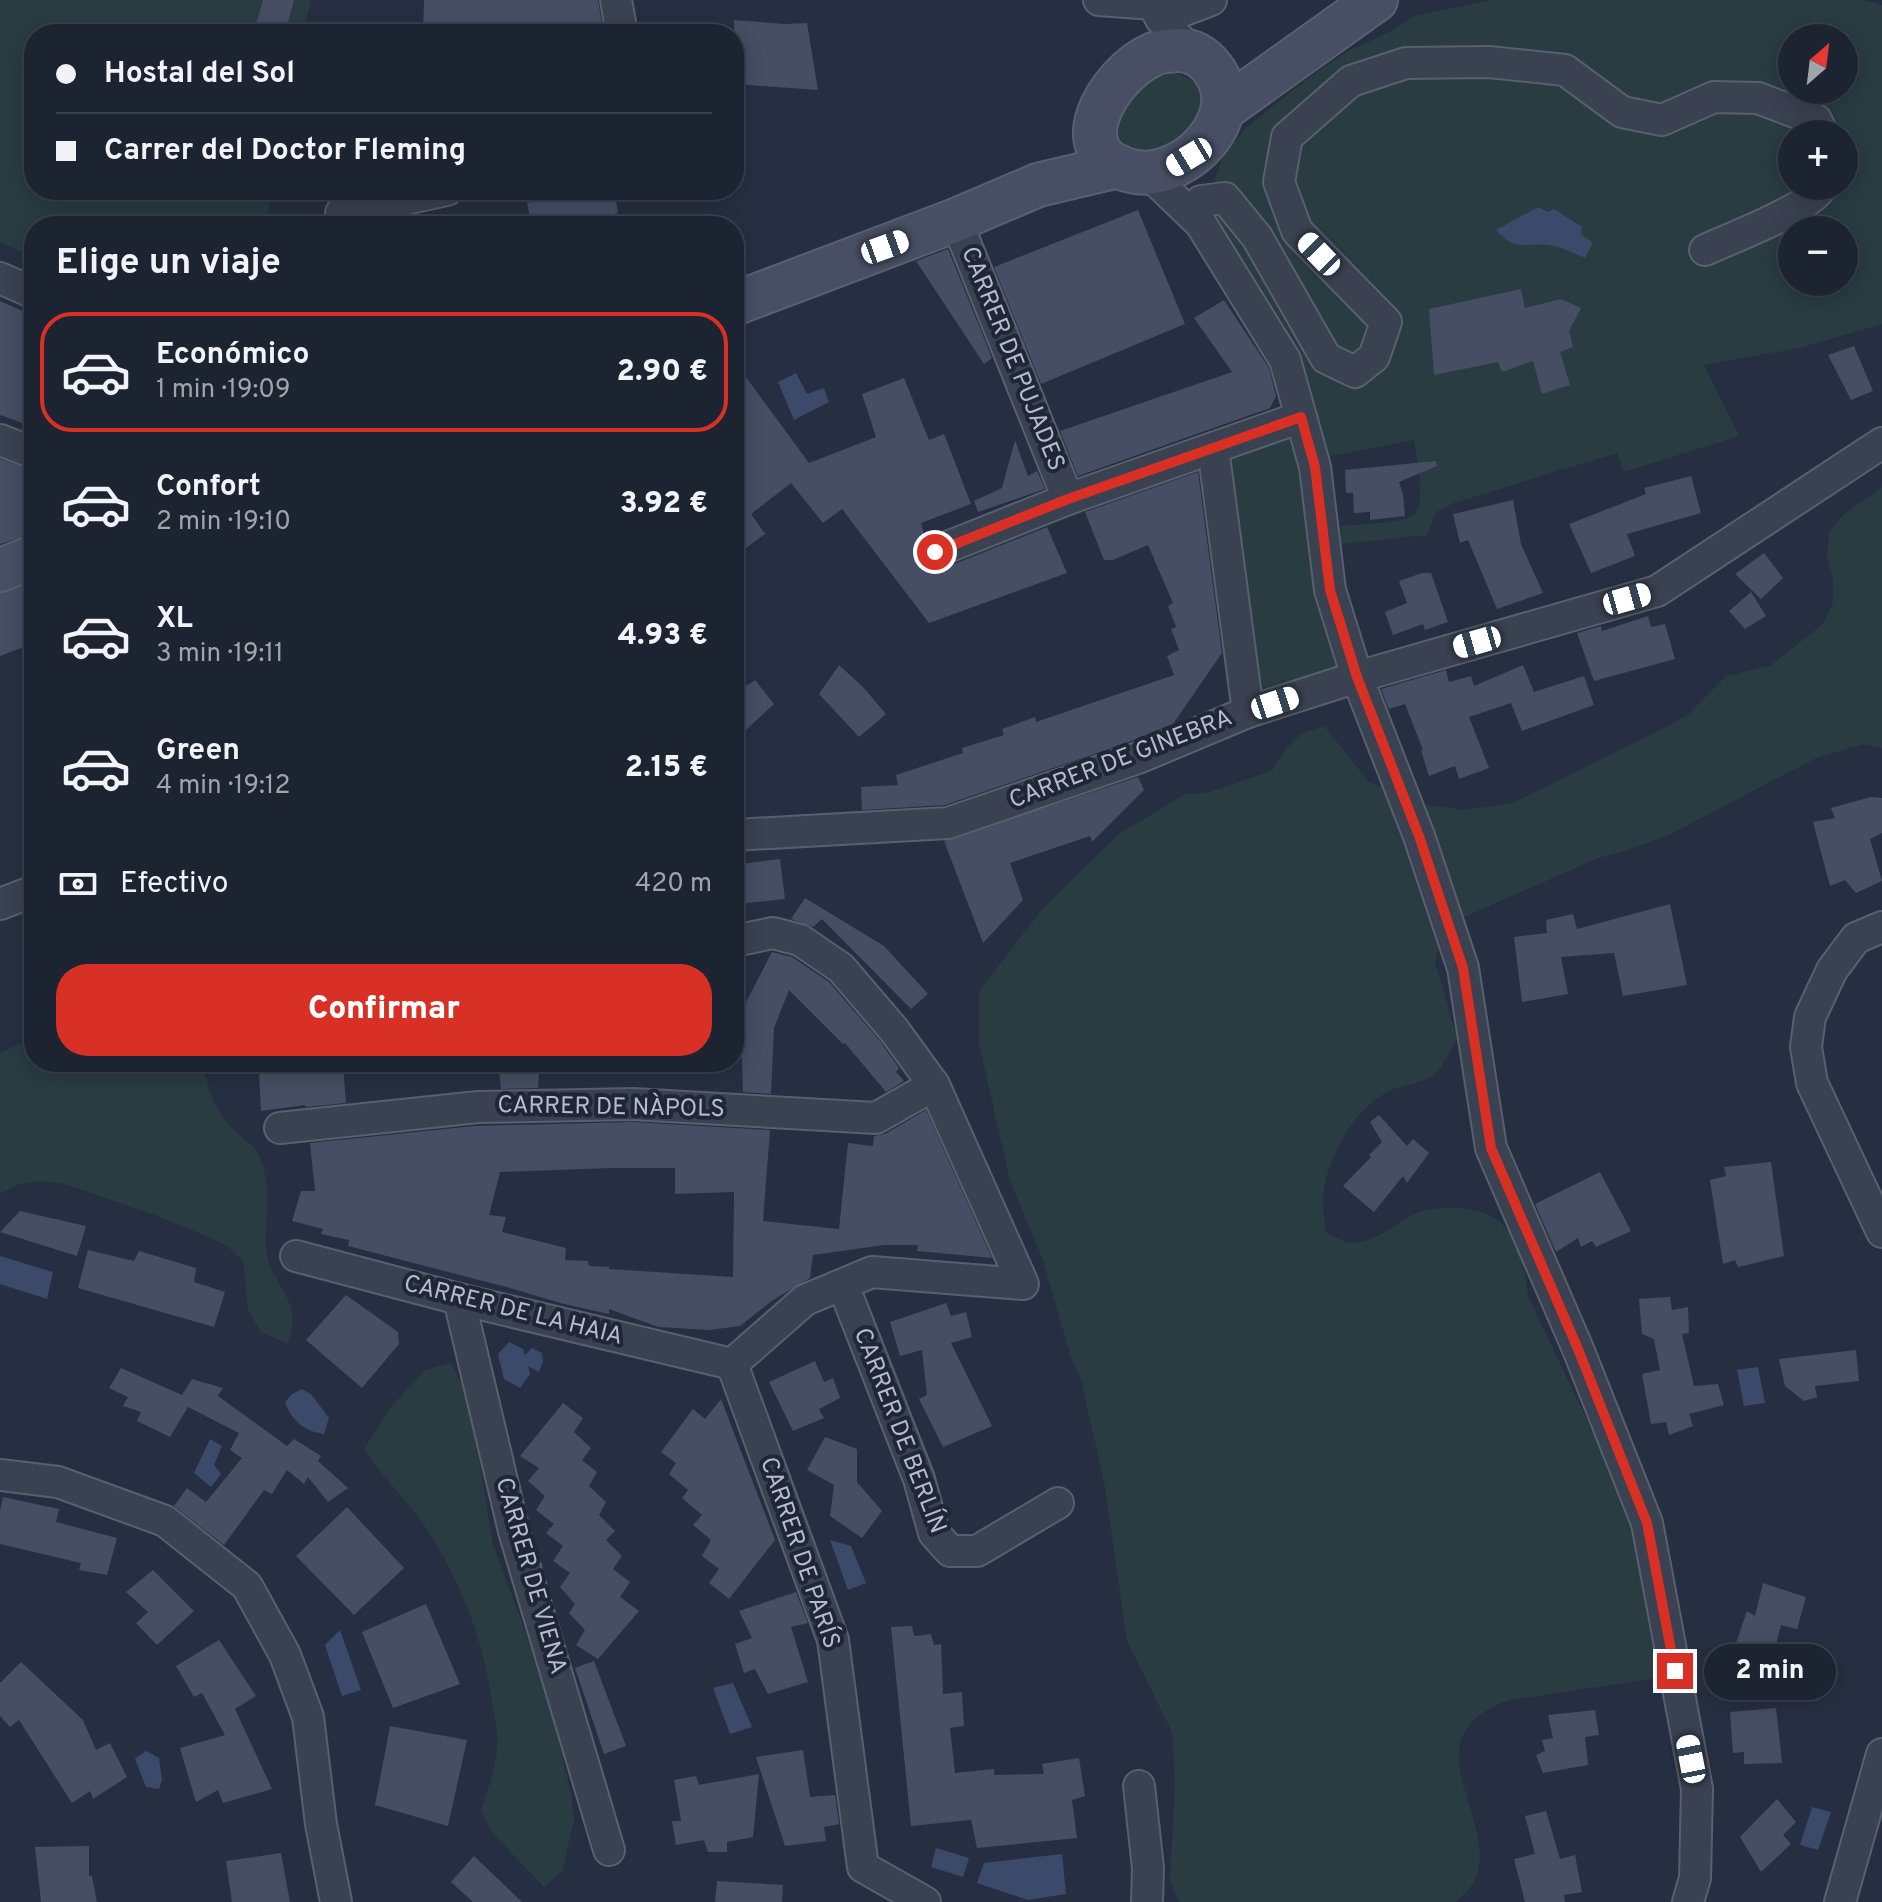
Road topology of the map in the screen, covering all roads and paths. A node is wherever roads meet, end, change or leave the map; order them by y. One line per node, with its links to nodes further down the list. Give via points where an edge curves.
1 (616, 0): 6 (street)
2 (1099, 0): 5 (street, via 1153,4)
3 (1211, 0): 5 (street)
4 (1376, 0): 8 (main road, via 1278,70)
5 (1161, 10): 7 (street); 8 (street)
6 (620, 24)
7 (1142, 60): 8 (main road, via 1156,53); 10 (main road, via 1107,96)
8 (1209, 76): 11 (main road)
9 (1816, 120): 16 (street, via 1758,98 1714,97 1662,120 1622,112 1565,70 1489,62 1406,63 1351,81 1287,137 1279,182 1297,231 1386,322 1374,357 1355,372 1326,358 1257,237 1225,198)
10 (1093, 125): 12 (main road, via 1095,141 1109,161); 13 (main road)
11 (1202, 147): 12 (main road, via 1175,165); 16 (street)
12 (1132, 169): 13 (main road); 16 (street)
13 (1038, 185): 18 (main road)
14 (401, 200): 17 (street)
15 (1808, 200): 19 (street)
16 (1201, 212): 23 (street, via 1285,360)
17 (341, 216)
18 (956, 220): 22 (main road); 28 (street, CARRER DE PUJADES)
19 (1705, 250)
20 (0, 278): 21 (street)
21 (24, 289)
22 (744, 300)
23 (1301, 417): 26 (street); 32 (street, via 1315,467 1330,590)
24 (0, 440): 27 (street)
25 (1882, 443): 32 (street, CARRER DE GINEBRA, via 1657,591)
26 (1213, 448): 28 (street); 33 (street)
27 (24, 449)
28 (1068, 499): 29 (street)
29 (935, 552)
30 (24, 561): 31 (main road)
31 (0, 570)
32 (1357, 677): 33 (street, CARRER DE GINEBRA); 54 (street, via 1463,968 1491,1148 1647,1523 1697,1789 1695,1878)
33 (1248, 712): 34 (street, CARRER DE GINEBRA, via 1138,758 948,823)
34 (744, 834)
35 (24, 895): 36 (street)
36 (0, 904)
37 (1882, 927): 41 (street, via 1856,938 1832,970 1810,1017 1806,1047 1812,1083)
38 (744, 939): 39 (street, via 773,933 800,940 841,968)
39 (934, 1085): 40 (street, CARRER DE NÀPOLS, via 876,1118 633,1104 478,1107); 43 (street, via 1023,1284 872,1272)
40 (280, 1128)
41 (1882, 1232)
42 (296, 1256): 44 (street, CARRER DE LA HAIA)
43 (843, 1285): 45 (street, via 805,1300); 47 (street, CARRER DE BERLÍN, via 919,1479 934,1533 950,1551 977,1551)
44 (459, 1299): 45 (street, CARRER DE LA HAIA); 50 (street, CARRER DE VIENA, via 514,1531)
45 (732, 1364): 52 (street, CARRER DE PARÍS, via 833,1640 863,1867)
46 (0, 1475): 51 (street, via 58,1482 165,1521 247,1586 285,1655 308,1717)
47 (1058, 1503)
48 (1882, 1754): 55 (street)
49 (1139, 1786): 53 (street)
50 (609, 1850)
51 (336, 1902)
52 (925, 1902)
53 (1147, 1902)
54 (1688, 1902)
55 (1840, 1902)

